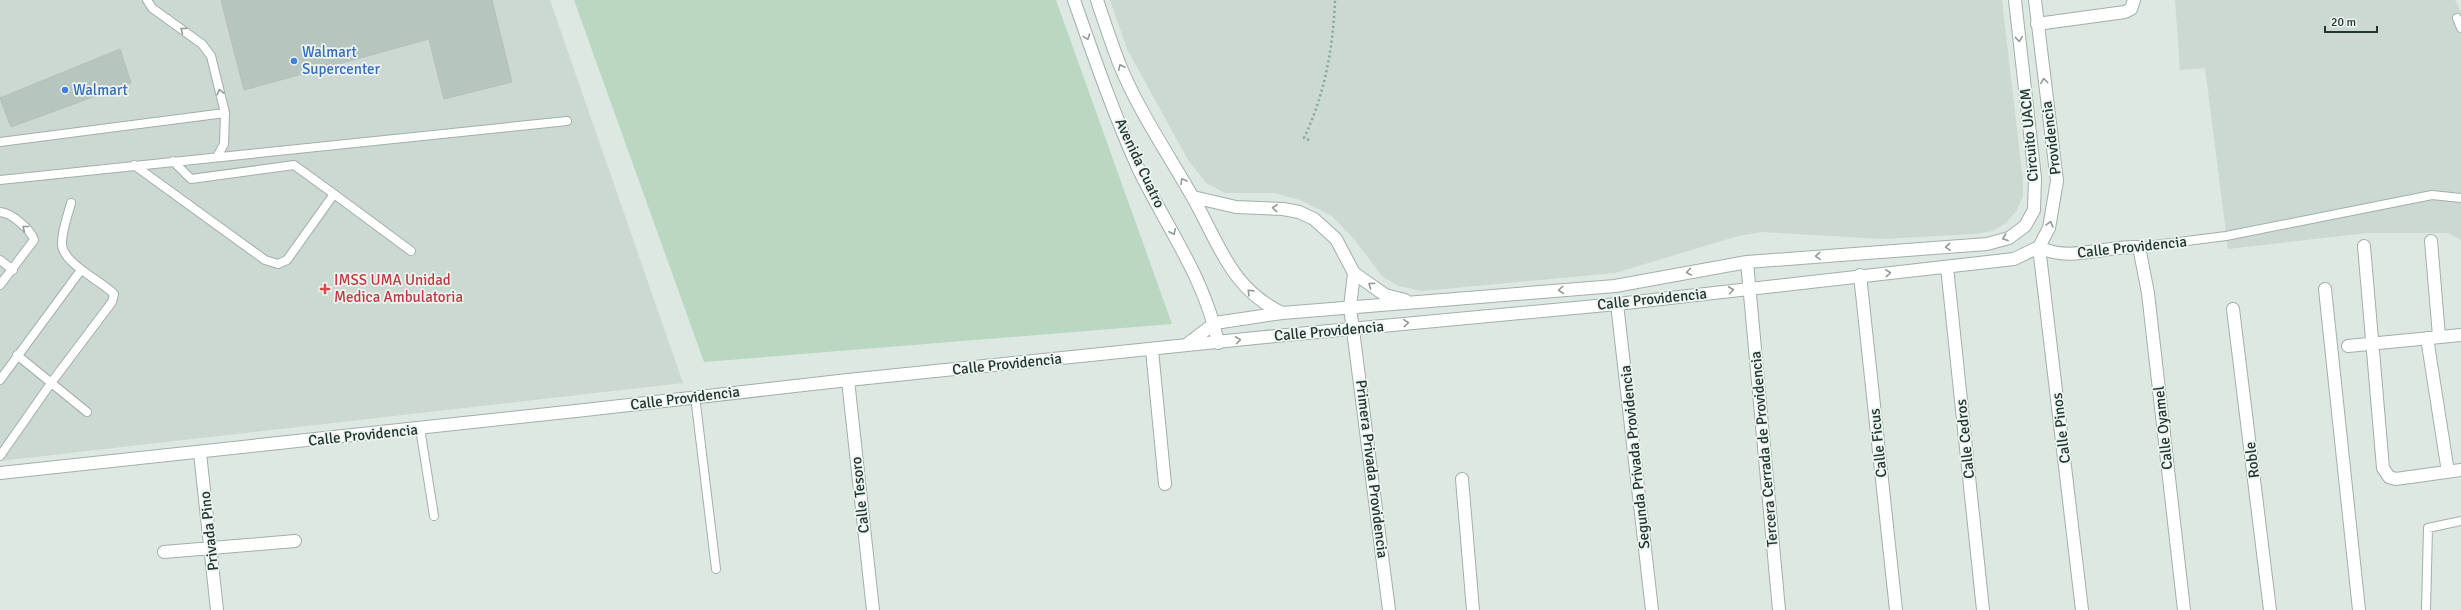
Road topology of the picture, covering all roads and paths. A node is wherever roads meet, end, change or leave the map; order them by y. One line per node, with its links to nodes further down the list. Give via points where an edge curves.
1 (147, 0): 11 (lane, one-way to 1, via 212,56 152,8)
2 (1074, 0): 45 (street, Avenida Cuatro, one-way to 45, via 1140,170 1172,228)
3 (1097, 0): 20 (street, Avenida Cuatro, one-way to 3, via 1153,132 1120,64)
4 (1335, 0): 13 (path, via 1327,74 1304,138)
5 (2015, 0): 25 (street, Circuito UACM, one-way to 25, via 2035,178 2034,210 2026,226 2009,238)
6 (2035, 0): 9 (street, Providencia)
7 (2134, 0): 9 (street, via 2131,9 2125,12)
8 (2457, 18): 10 (lane)
9 (2037, 24): 27 (street, Providencia, one-way to 9, via 2049,228 2057,181)
10 (2461, 28)
11 (225, 112): 14 (lane); 15 (lane, via 224,144)
12 (568, 121): 15 (lane)
13 (1309, 140)
14 (0, 142)
15 (217, 157): 16 (lane)
16 (173, 160): 17 (lane); 19 (lane, via 191,179 294,165)
17 (134, 165): 18 (lane); 19 (lane, via 265,260 278,264 286,260)
18 (0, 180)
19 (334, 194): 29 (lane)
20 (1193, 197): 35 (street, one-way to 20, via 1336,239 1314,219 1299,212 1236,207); 44 (street, Avenida Cuatro, one-way to 20, via 1264,305 1248,292 1229,268)
21 (2461, 198): 28 (lane, Calle Providencia, via 2432,195 2226,236)
22 (71, 203): 34 (lane, via 61,244 66,255)
23 (0, 212): 33 (lane, one-way to 23, via 34,240 32,234 8,215)
24 (2431, 241): 48 (street)
25 (1987, 244): 31 (street, Calle Providencia, one-way to 31)
26 (2364, 246): 50 (street)
27 (2039, 247): 28 (street, Calle Providencia, via 2051,253 2065,254); 32 (street, Calle Providencia, via 2014,259); 82 (street, Calle Pinos)
28 (2139, 247): 83 (street, Calle Oyamel, via 2148,293)
29 (411, 251)
30 (0, 260): 33 (lane)
31 (1747, 262): 38 (street, Tercera Cerrada de Providencia); 40 (street, Calle Providencia, one-way to 40, via 1615,286)
32 (1947, 267): 36 (street, Calle Providencia, one-way to 32); 81 (street, Calle Cedros)
33 (13, 270): 37 (lane)
34 (81, 270): 54 (lane); 57 (lane, via 114,294 112,302)
35 (1354, 273): 40 (street, one-way to 35, via 1385,295); 42 (street, Primera Privada Providencia)
36 (1860, 275): 38 (street, Calle Providencia); 80 (street, Calle Ficus)
37 (0, 285)
38 (1749, 288): 41 (street, Calle Providencia, one-way to 38); 79 (street, Tercera Cerrada de Providencia)
39 (2325, 289): 85 (street)
40 (1420, 303): 42 (street, Calle Providencia)
41 (1617, 304): 46 (street, Calle Providencia, one-way to 41); 78 (street, Segunda Privada Providencia)
42 (1350, 308): 44 (street, Calle Providencia); 46 (street, Primera Privada Providencia)
43 (2233, 310): 84 (street, Roble)
44 (1282, 313): 45 (street, Calle Providencia)
45 (1215, 323): 49 (street, Avenida Cuatro); 51 (street)
46 (1354, 328): 49 (street, Calle Providencia, one-way to 46); 76 (street, Primera Privada Providencia)
47 (2461, 335): 48 (street)
48 (2433, 337): 50 (street); 64 (street)
49 (1218, 342): 51 (street, Calle Providencia)
50 (2372, 344): 52 (street); 64 (street, via 2383,468 2389,477 2396,479)
51 (1186, 345): 53 (street, Calle Providencia)
52 (2348, 346)
53 (1152, 350): 56 (street, Calle Providencia); 67 (street)
54 (17, 356): 55 (lane); 57 (lane)
55 (0, 380)
56 (848, 380): 58 (street, Calle Providencia); 75 (street, Calle Tesoro)
57 (51, 383): 59 (lane); 62 (lane)
58 (695, 396): 60 (street, Calle Providencia); 73 (lane)
59 (87, 412)
60 (420, 428): 61 (street, Calle Providencia); 68 (lane)
61 (200, 453): 65 (street, Calle Providencia); 71 (street, Privada Pino)
62 (0, 456)
63 (2461, 470): 64 (street)
64 (2448, 472)
65 (0, 473)
66 (1462, 480): 77 (street)
67 (1165, 484)
68 (434, 516)
69 (2461, 521): 86 (lane, via 2428,528)
70 (295, 541): 71 (street)
71 (212, 548): 72 (street); 74 (street, Privada Pino)
72 (164, 552)
73 (716, 569)
74 (217, 610)
75 (873, 610)
76 (1389, 610)
77 (1473, 610)
78 (1652, 610)
79 (1779, 610)
80 (1896, 610)
81 (1983, 610)
82 (2082, 610)
83 (2184, 610)
84 (2270, 610)
85 (2359, 610)
86 (2426, 610)

